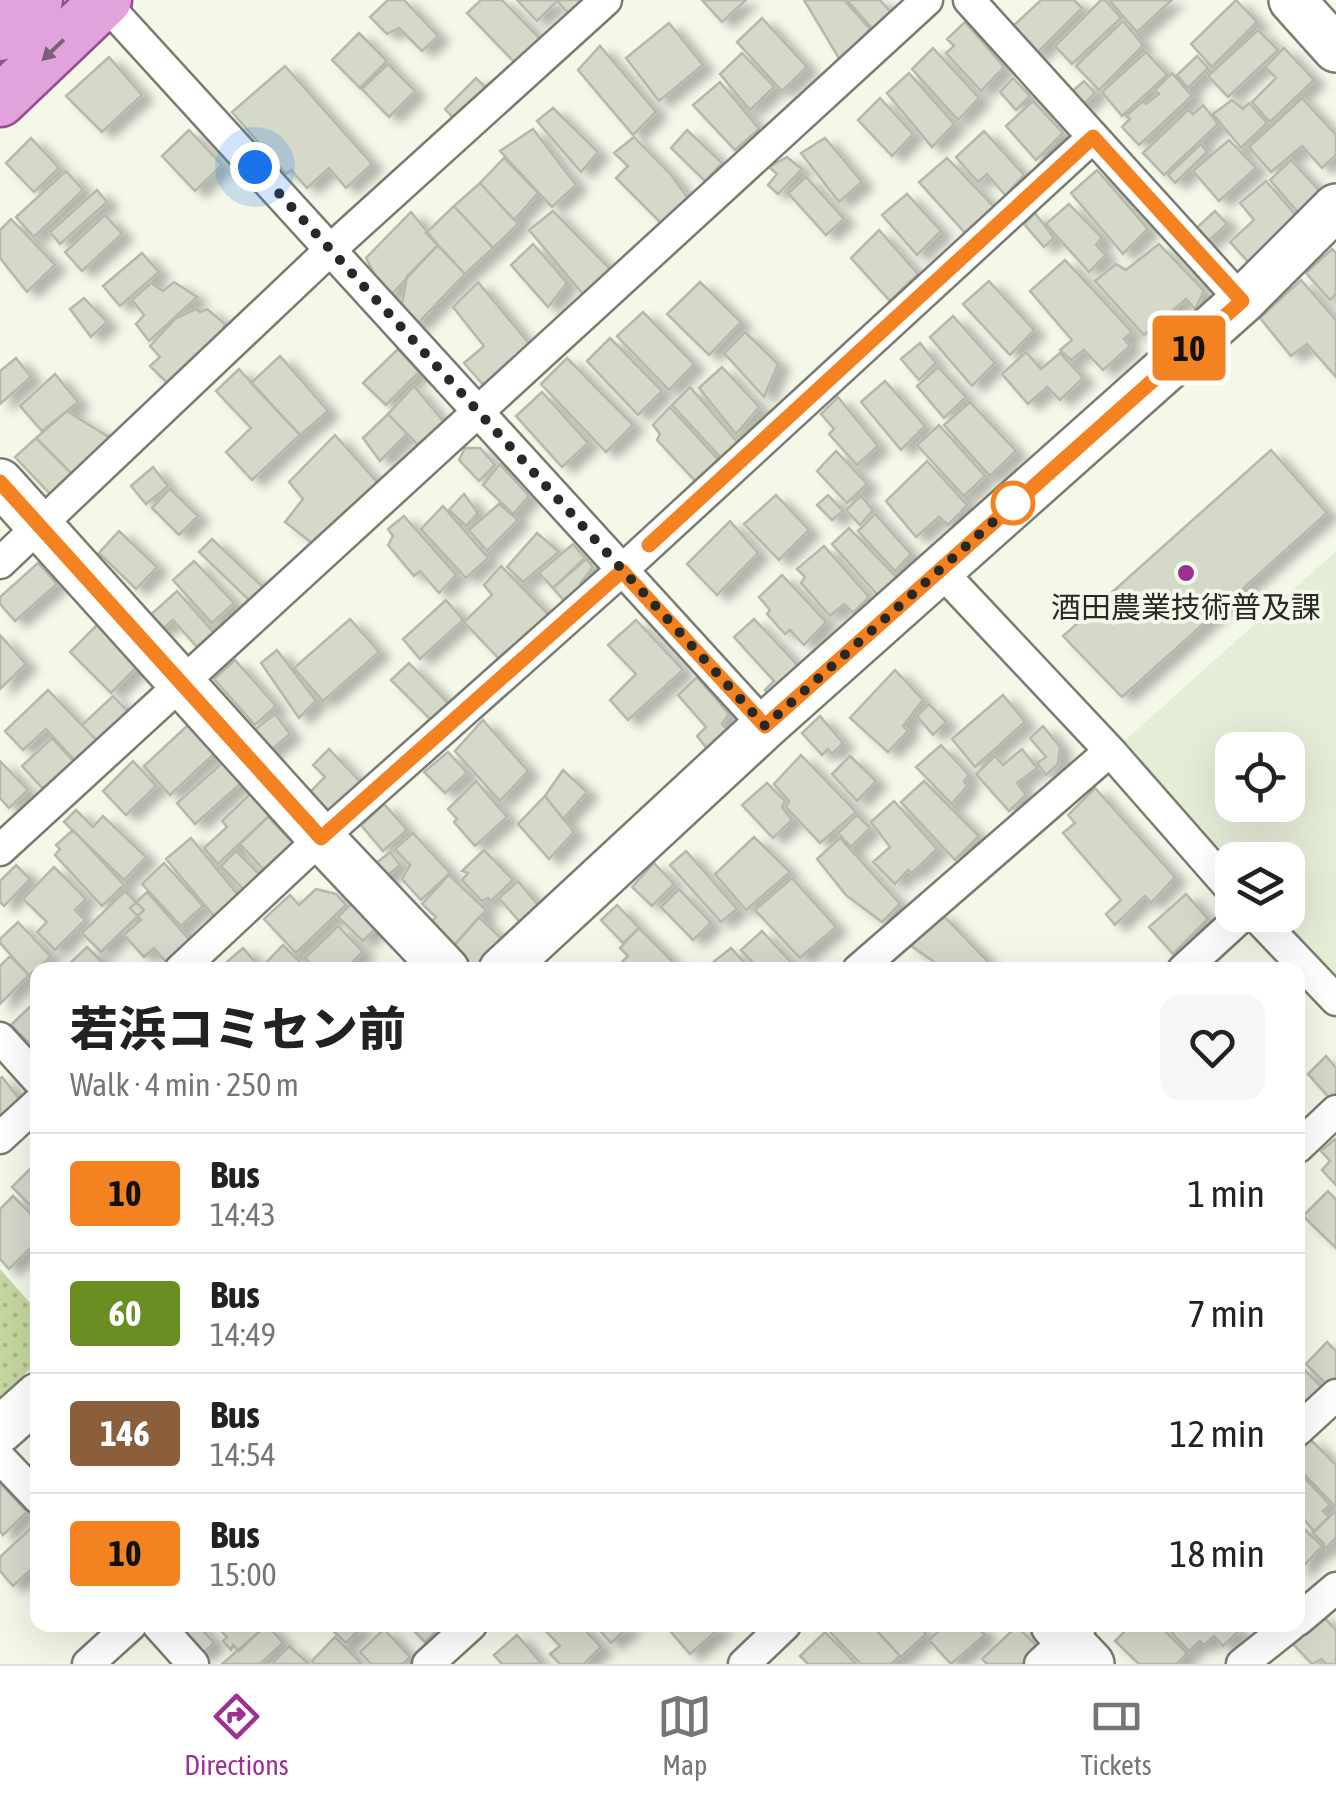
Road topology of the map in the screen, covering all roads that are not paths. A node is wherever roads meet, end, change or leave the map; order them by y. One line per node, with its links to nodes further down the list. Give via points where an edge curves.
1 (37, 0): 7 (main road)
2 (606, 0): 12 (street)
3 (927, 0): 14 (street)
4 (970, 0): 10 (street)
5 (1292, 0): 8 (street)
6 (105, 1): 9 (main road, one-way to 9); 12 (street)
7 (0, 36)
8 (1336, 49)
9 (0, 100)
10 (1093, 137): 13 (street); 19 (street)
11 (1336, 207): 13 (street)
12 (330, 250): 14 (street); 16 (street)
13 (1242, 301): 18 (street)
14 (476, 413): 19 (street); 20 (street)
15 (0, 482): 16 (street)
16 (40, 526): 17 (street); 20 (street)
17 (0, 563)
18 (939, 569): 21 (street); 22 (street)
19 (622, 571): 21 (street); 23 (street)
20 (182, 682): 23 (street); 24 (street)
21 (765, 726): 30 (street)
22 (1110, 751): 25 (street); 31 (street)
23 (321, 838): 28 (street); 29 (street)
24 (0, 850)
25 (1215, 871)
26 (1225, 932): 32 (street)
27 (1271, 932): 33 (street)
28 (189, 962)
29 (438, 962)
30 (511, 962)
31 (867, 962)
32 (1192, 962)
33 (1300, 962)
34 (1305, 967): 35 (street)
35 (1336, 1000)
36 (0, 1038): 37 (street)
37 (30, 1071)
38 (30, 1110): 40 (street)
39 (1336, 1111): 41 (street)
40 (0, 1138)
41 (1305, 1140)
42 (1336, 1395): 44 (street)
43 (30, 1403): 45 (street)
44 (1305, 1424)
45 (0, 1430)
46 (0, 1458): 47 (street)
47 (30, 1490)
48 (1334, 1594): 49 (street)
49 (1305, 1615)
50 (123, 1632): 55 (street)
51 (164, 1632): 56 (street)
52 (462, 1632): 57 (street)
53 (778, 1632): 58 (street)
54 (1282, 1632): 59 (street)
55 (88, 1664)
56 (193, 1664)
57 (428, 1664)
58 (744, 1664)
59 (1242, 1664)

